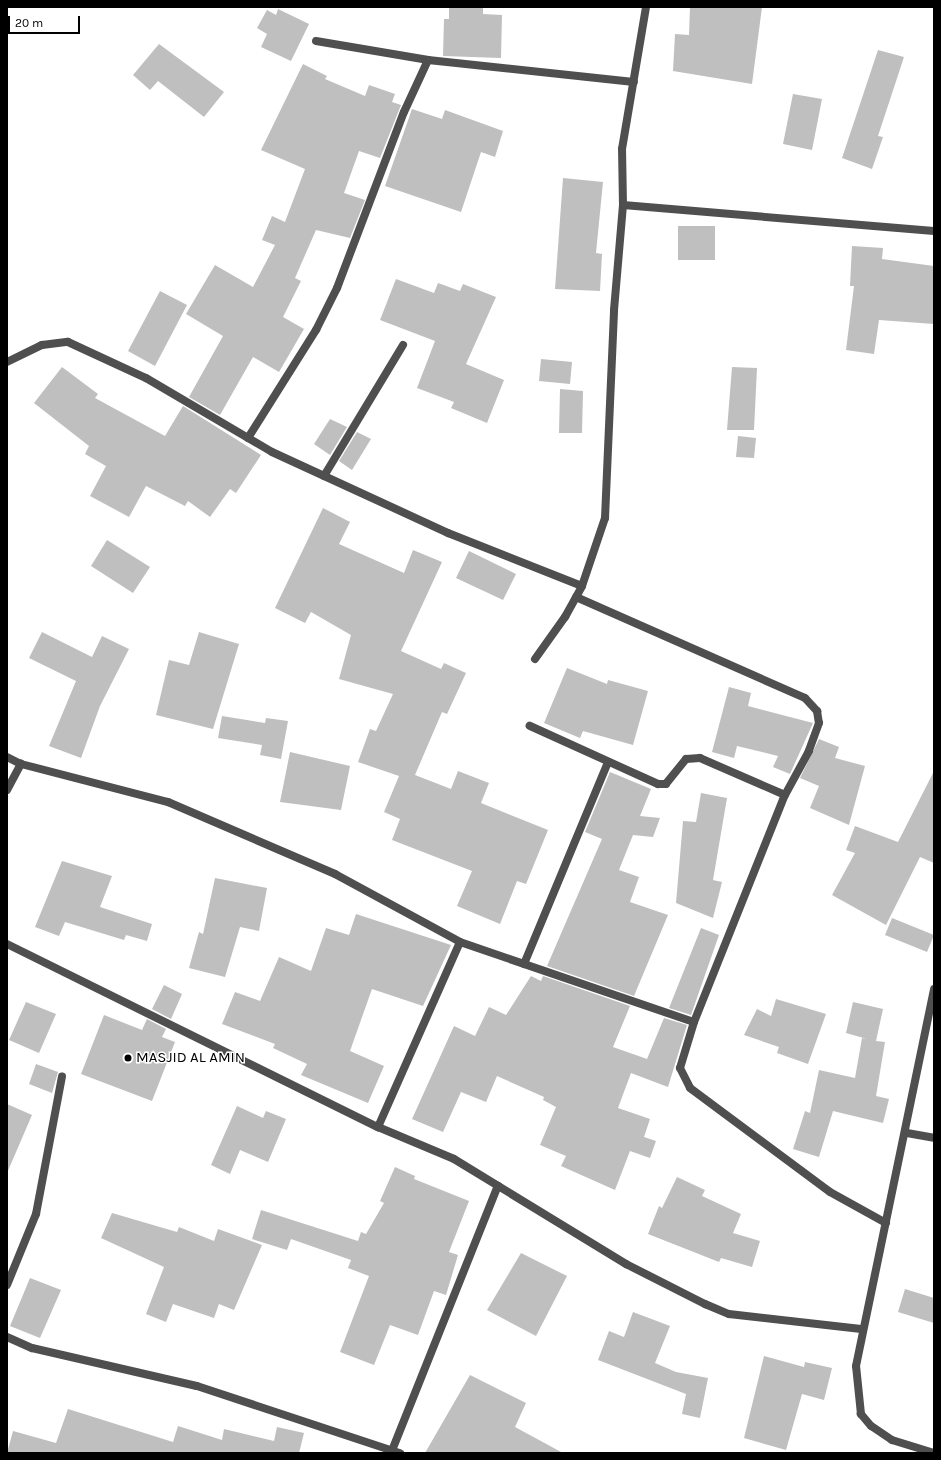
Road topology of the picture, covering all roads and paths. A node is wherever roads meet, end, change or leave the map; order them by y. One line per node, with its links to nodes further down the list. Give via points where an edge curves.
1 (646, 7): 4 (street)
2 (316, 41): 3 (street)
3 (428, 60): 4 (street); 9 (street, via 404,112 334,295 316,330)
4 (634, 82): 5 (street, via 622,149)
5 (623, 205): 6 (street); 11 (street, via 614,310 605,518)
6 (934, 231)
7 (404, 345): 10 (street)
8 (7, 362): 9 (street, via 42,345 68,342 146,378)
9 (248, 438): 10 (street)
10 (324, 476): 11 (street, via 448,533)
11 (582, 586): 12 (street)
12 (576, 597): 13 (street); 19 (street, via 805,698 817,711 819,723 809,751)
13 (535, 659)
14 (530, 726): 16 (street)
15 (7, 757): 17 (street)
16 (608, 762): 19 (street, via 662,784 686,759 700,758); 22 (street)
17 (21, 764): 18 (street); 20 (street, via 168,802 335,874)
18 (7, 790)
19 (785, 795): 24 (street)
20 (460, 942): 22 (street); 26 (street)
21 (7, 944): 26 (street)
22 (524, 964): 24 (street)
23 (934, 989): 27 (street)
24 (694, 1022): 30 (street, via 680,1068 690,1088 830,1192)
25 (62, 1076): 31 (street, via 36,1214)
26 (378, 1127): 29 (street, via 454,1159)
27 (907, 1133): 28 (street); 30 (street)
28 (934, 1138)
29 (498, 1186): 32 (street, via 626,1264 730,1314); 34 (street)
30 (886, 1223): 32 (street)
31 (7, 1285)
32 (861, 1329): 35 (street, via 856,1366 861,1414 871,1426 892,1440)
33 (7, 1337): 34 (street, via 32,1348 197,1386)
34 (395, 1452)
35 (934, 1453)

